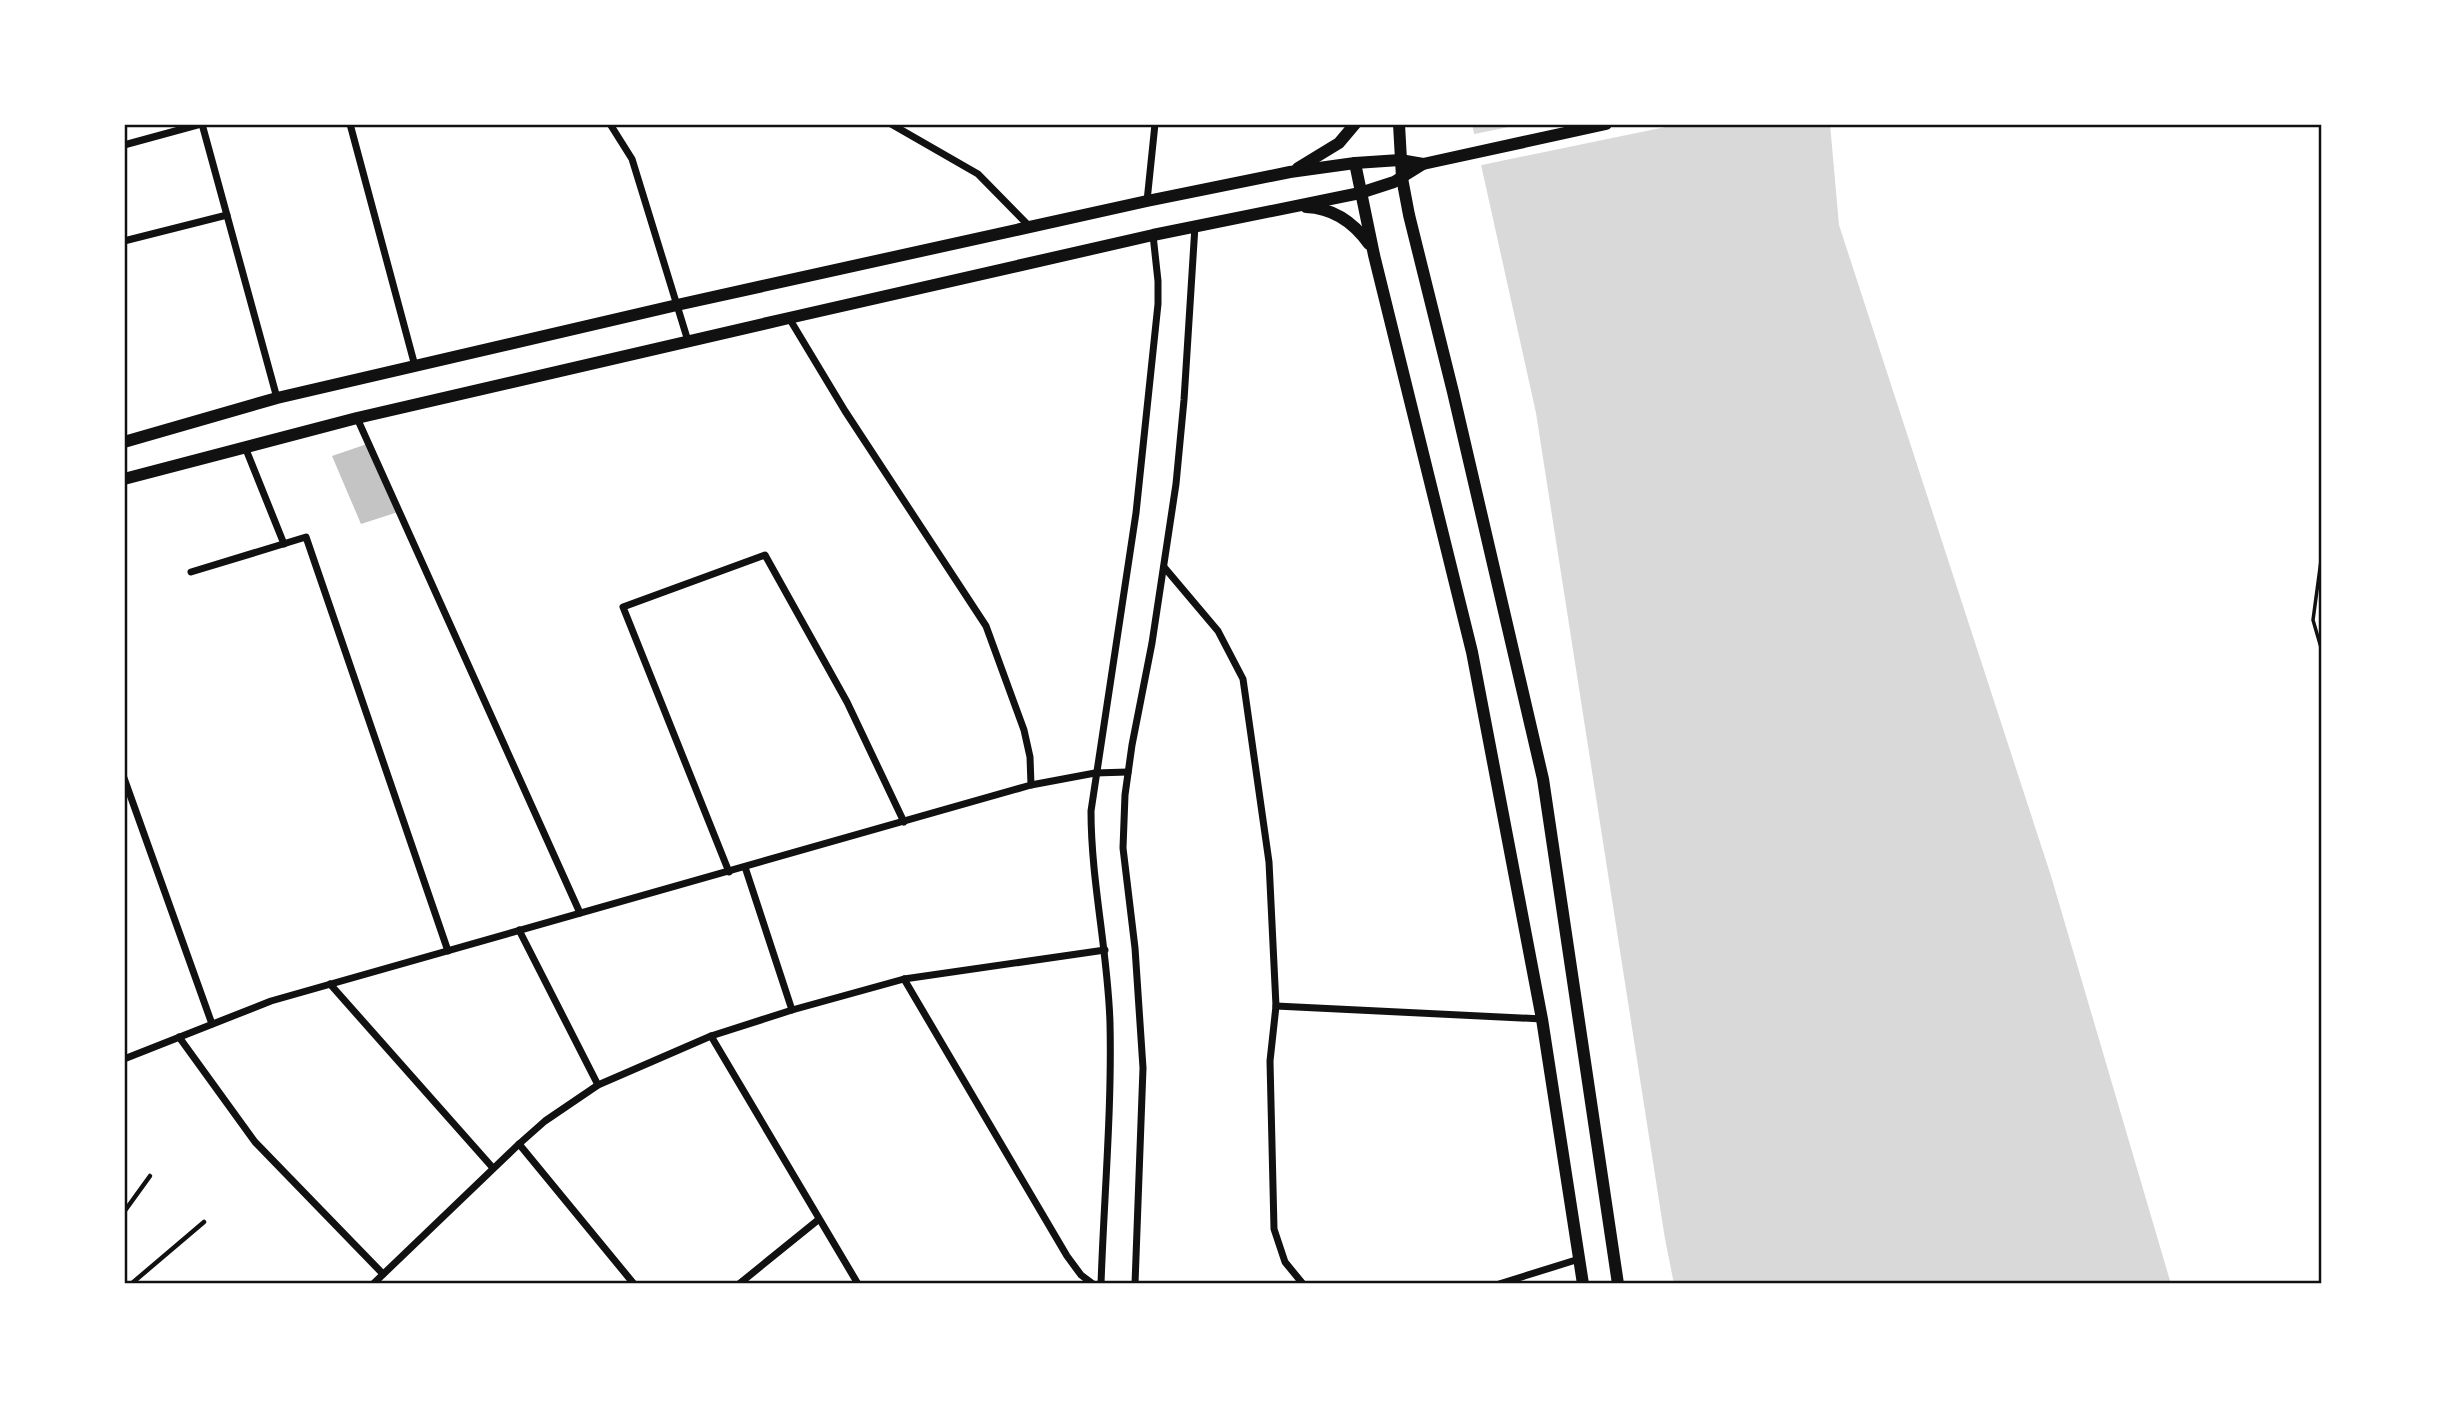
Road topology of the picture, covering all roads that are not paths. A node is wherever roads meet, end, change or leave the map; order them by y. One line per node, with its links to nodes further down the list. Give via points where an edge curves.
1 (201, 124): 9 (street); 18 (street)
2 (350, 124): 27 (street)
3 (610, 124): 24 (street, via 632,159)
4 (891, 124): 20 (street, via 978,174)
5 (1155, 124): 16 (street)
6 (1355, 124): 13 (main road, via 1339,143)
7 (1399, 124): 10 (main road)
8 (1606, 124): 12 (main road)
9 (124, 145)
10 (1400, 160): 11 (main road); 12 (main road); 14 (main road)
11 (1355, 163): 13 (main road); 15 (main road)
12 (1423, 164): 14 (main road)
13 (1290, 172): 16 (main road)
14 (1402, 178): 15 (main road); 76 (main road, via 1543,779)
15 (1360, 193): 17 (main road); 23 (main road)
16 (1147, 201): 20 (main road)
17 (1298, 207): 19 (main road); 23 (main road, via 1339,215 1360,232)
18 (227, 215): 22 (street); 28 (street)
19 (1195, 226): 21 (main road); 34 (street, via 1184,400)
20 (1030, 227): 24 (main road)
21 (1153, 235): 25 (main road); 37 (street, via 1158,304 1136,513)
22 (124, 241)
23 (1374, 256): 51 (main road, via 1472,652)
24 (677, 305): 26 (street); 27 (main road)
25 (789, 318): 26 (main road); 39 (street, via 986,626 1024,730)
26 (688, 341): 29 (main road)
27 (415, 366): 28 (main road)
28 (277, 398): 30 (main road)
29 (358, 418): 31 (main road); 43 (street)
30 (124, 442)
31 (245, 446): 32 (main road); 33 (street)
32 (124, 479)
33 (284, 544): 35 (street); 46 (street, via 306,537)
34 (1164, 567): 36 (street); 49 (street, via 1218,631 1243,679 1269,862)
35 (191, 572)
36 (1128, 772): 37 (street); 72 (street, via 1123,848 1143,1068)
37 (1095, 773): 39 (street); 45 (street, via 1091,830)
38 (124, 778): 52 (street)
39 (1031, 785): 40 (street)
40 (904, 822): 41 (street); 42 (street, via 847,702 765,555 623,607)
41 (745, 867): 42 (street); 50 (street)
42 (729, 872): 43 (street)
43 (580, 913): 44 (street)
44 (519, 930): 46 (street); 56 (street)
45 (1105, 950): 47 (street); 71 (street, via 1110,1067)
46 (448, 951): 48 (street)
47 (904, 979): 50 (street); 70 (street, via 1073,1266)
48 (330, 984): 52 (street, via 271,1000); 58 (street)
49 (1276, 1006): 51 (street); 73 (street, via 1270,1061 1274,1229 1285,1262)
50 (792, 1010): 53 (street)
51 (1542, 1019): 63 (main road)
52 (212, 1024): 54 (street)
53 (711, 1036): 56 (street); 61 (street)
54 (179, 1037): 55 (street); 64 (street, via 255,1142)
55 (124, 1059)
56 (597, 1085): 57 (street)
57 (519, 1144): 58 (street); 67 (street)
58 (493, 1168): 64 (street)
59 (150, 1177): 60 (lane)
60 (124, 1212)
61 (818, 1220): 68 (street); 69 (street)
62 (204, 1222): 65 (lane)
63 (1579, 1259): 74 (street); 75 (main road)
64 (383, 1274): 66 (street)
65 (131, 1284)
66 (373, 1284)
67 (635, 1284)
68 (739, 1284)
69 (858, 1284)
70 (1093, 1284)
71 (1101, 1284)
72 (1135, 1284)
73 (1303, 1284)
74 (1499, 1284)
75 (1583, 1284)
76 (1618, 1284)

